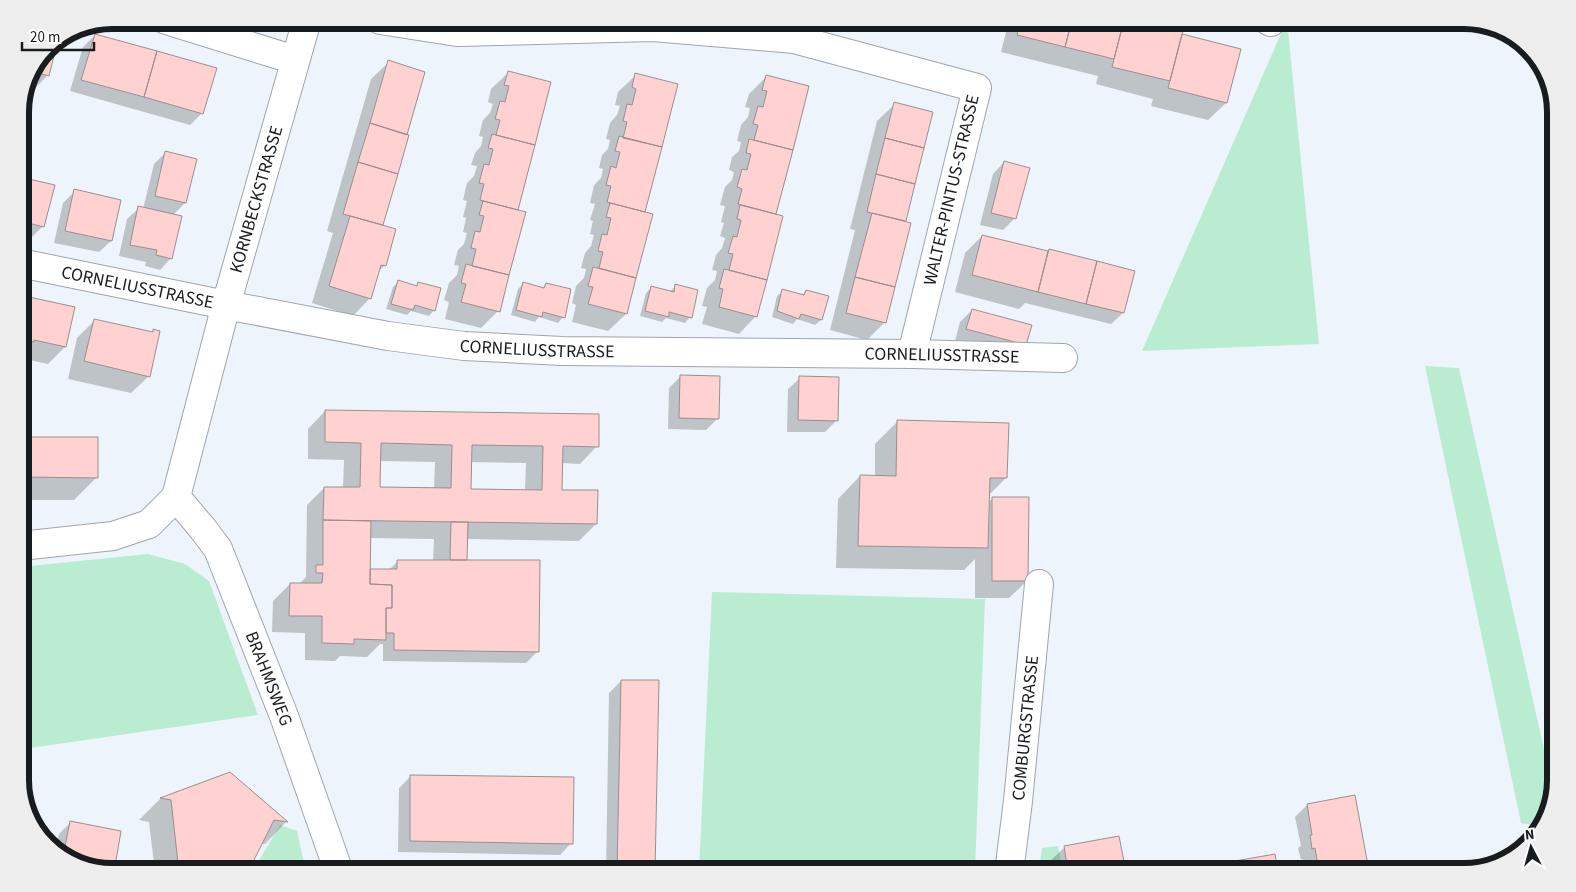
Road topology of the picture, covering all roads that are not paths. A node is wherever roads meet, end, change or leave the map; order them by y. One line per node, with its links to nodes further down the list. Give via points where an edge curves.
1 (195, 29): 6 (street)
2 (304, 29): 6 (street, KORNBECKSTRASSE)
3 (437, 29): 4 (street, WALTER-PINTUS-STRASSE, via 456,32)
4 (574, 29)
5 (676, 29): 9 (street, WALTER-PINTUS-STRASSE, via 794,39 977,88)
6 (295, 60): 8 (street, KORNBECKSTRASSE)
7 (29, 265): 8 (street, CORNELIUSSTRASSE)
8 (226, 305): 9 (street, CORNELIUSSTRASSE, via 388,336 464,346 562,351); 11 (street, KORNBECKSTRASSE)
9 (912, 354): 10 (street, CORNELIUSSTRASSE)
10 (1063, 358)
11 (176, 497): 12 (street, via 148,524 113,536); 14 (street, BRAHMSWEG, via 218,549 284,716)
12 (29, 545)
13 (1039, 584): 15 (street, COMBURGSTRASSE)
14 (336, 863)
15 (1010, 863)

